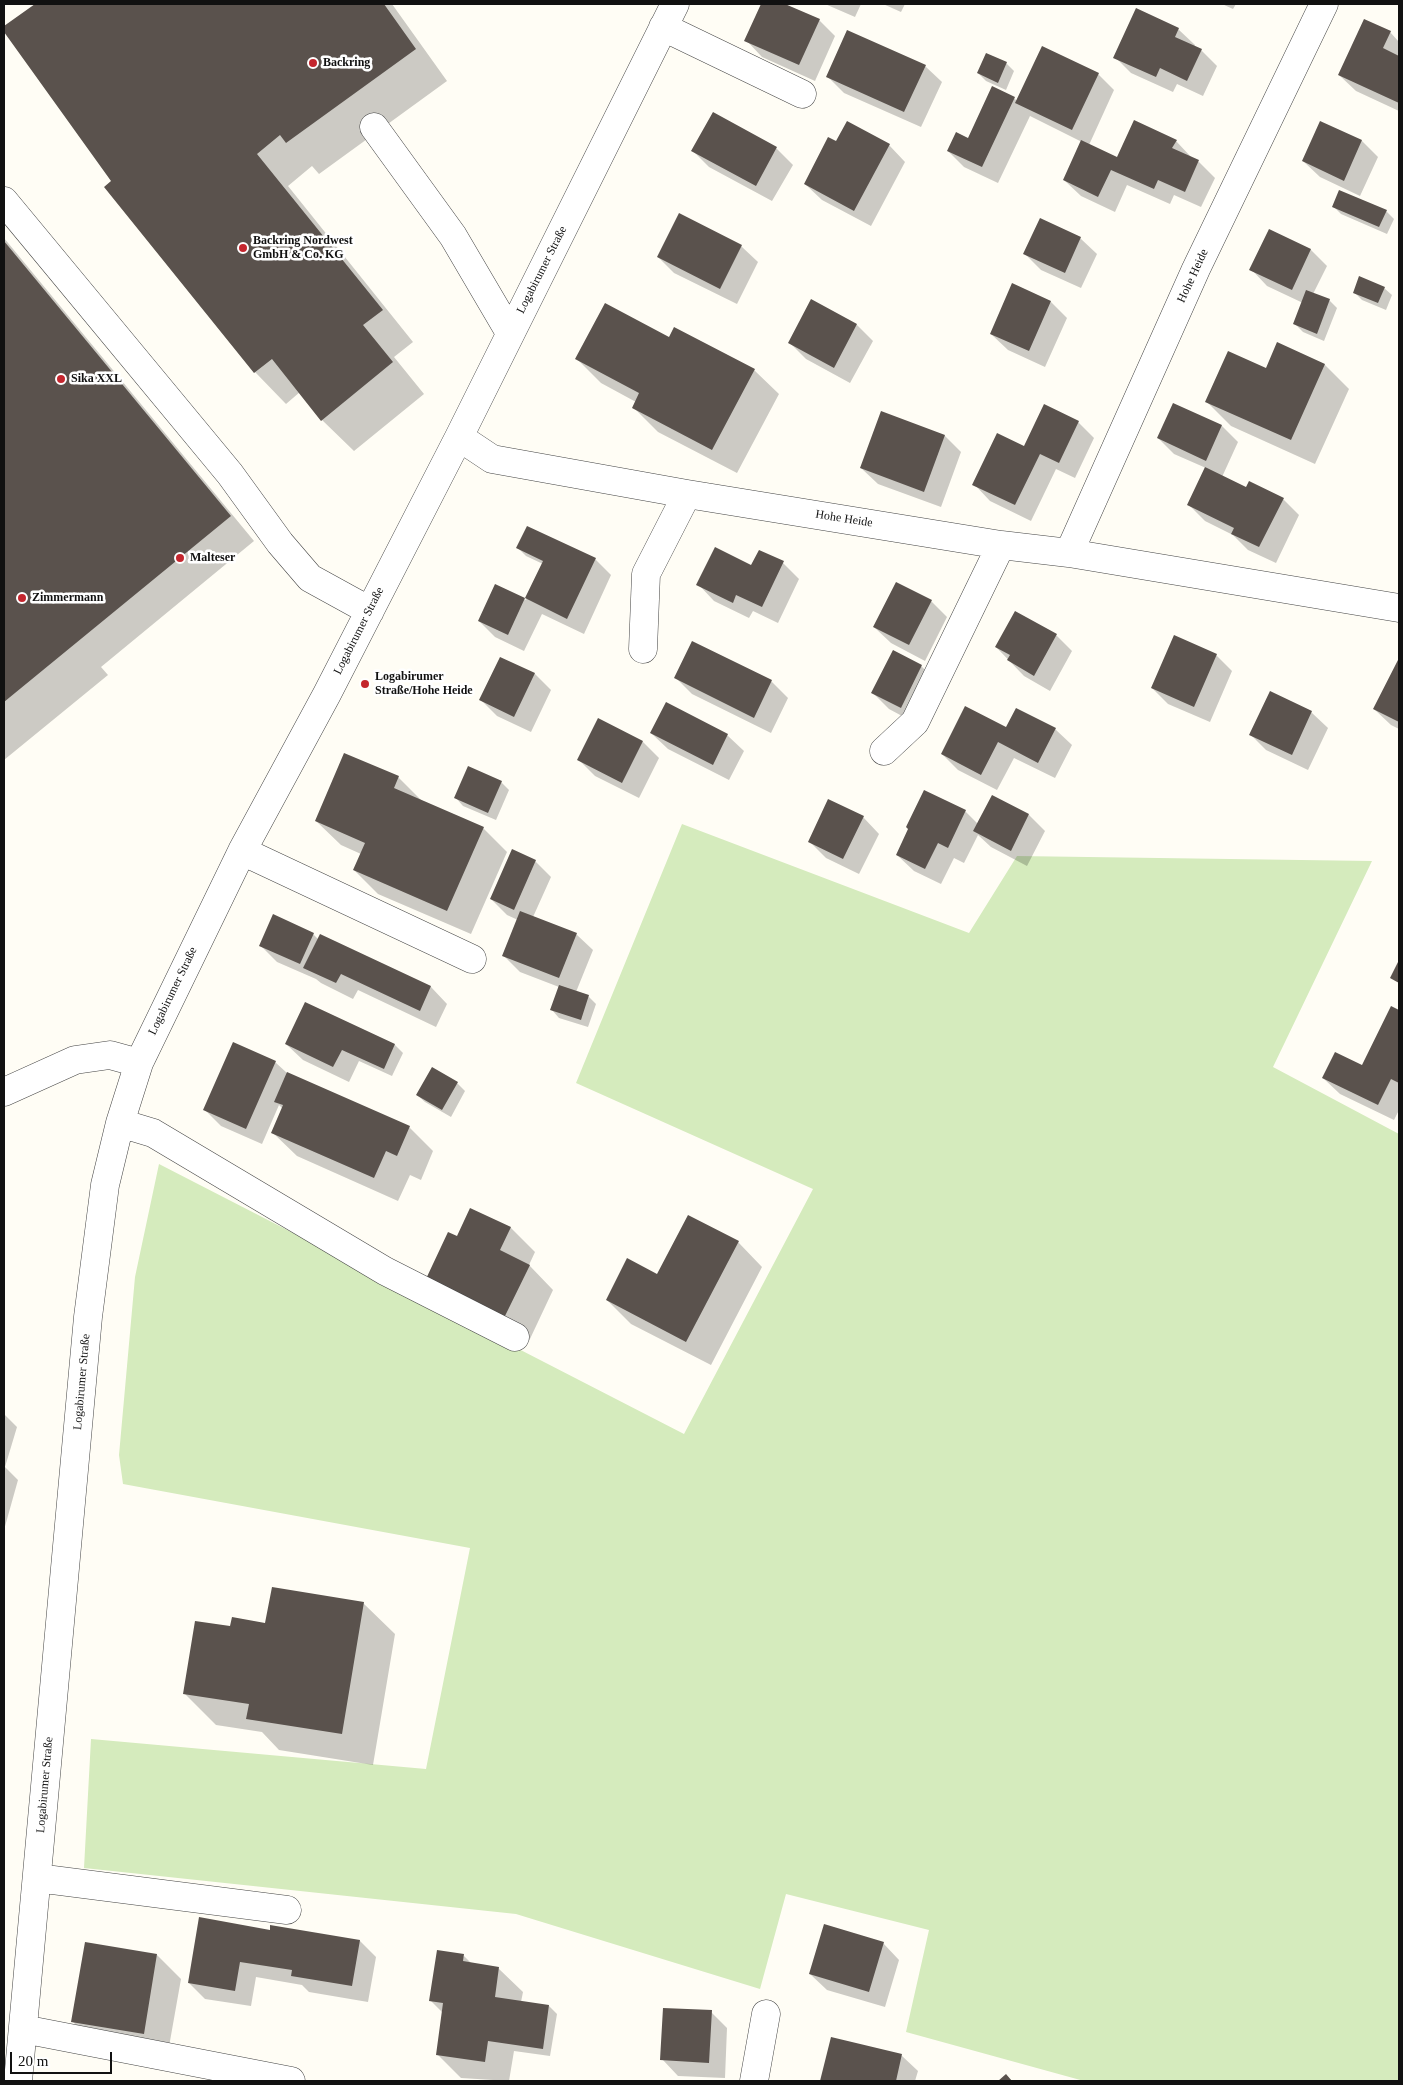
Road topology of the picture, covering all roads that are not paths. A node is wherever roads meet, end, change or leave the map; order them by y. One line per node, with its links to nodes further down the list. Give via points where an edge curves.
1 (1324, 4): 10 (street, Hohe Heide, via 1196,268)
2 (669, 15): 3 (street); 6 (street, Logabirumer Straße)
3 (802, 94)
4 (374, 127): 6 (street, via 452,236)
5 (4, 201): 12 (street, via 230,474 310,578)
6 (510, 333): 7 (street, Logabirumer Straße)
7 (459, 437): 8 (street, Hohe Heide, via 492,459); 12 (street, Logabirumer Straße)
8 (688, 494): 9 (street, Hohe Heide); 13 (street, via 646,574)
9 (1001, 545): 10 (street, Hohe Heide); 14 (street, via 914,722)
10 (1069, 553): 11 (street, Hohe Heide)
11 (1399, 608)
12 (370, 611): 15 (street, Logabirumer Straße)
13 (643, 649)
14 (884, 751)
15 (242, 851): 16 (street); 17 (street, Logabirumer Straße)
16 (472, 959)
17 (139, 1063): 18 (street, via 110,1055 75,1060); 19 (street, Logabirumer Straße)
18 (4, 1092)
19 (120, 1123): 20 (street, via 153,1133 385,1272); 21 (street, Logabirumer Straße, via 105,1186 88,1317)
20 (515, 1337)
21 (37, 1878): 22 (street); 24 (street, Logabirumer Straße)
22 (287, 1910)
23 (766, 2014): 27 (street)
24 (23, 2029): 25 (street, Logabirumer Straße); 26 (street)
25 (18, 2081)
26 (291, 2081)
27 (754, 2081)

